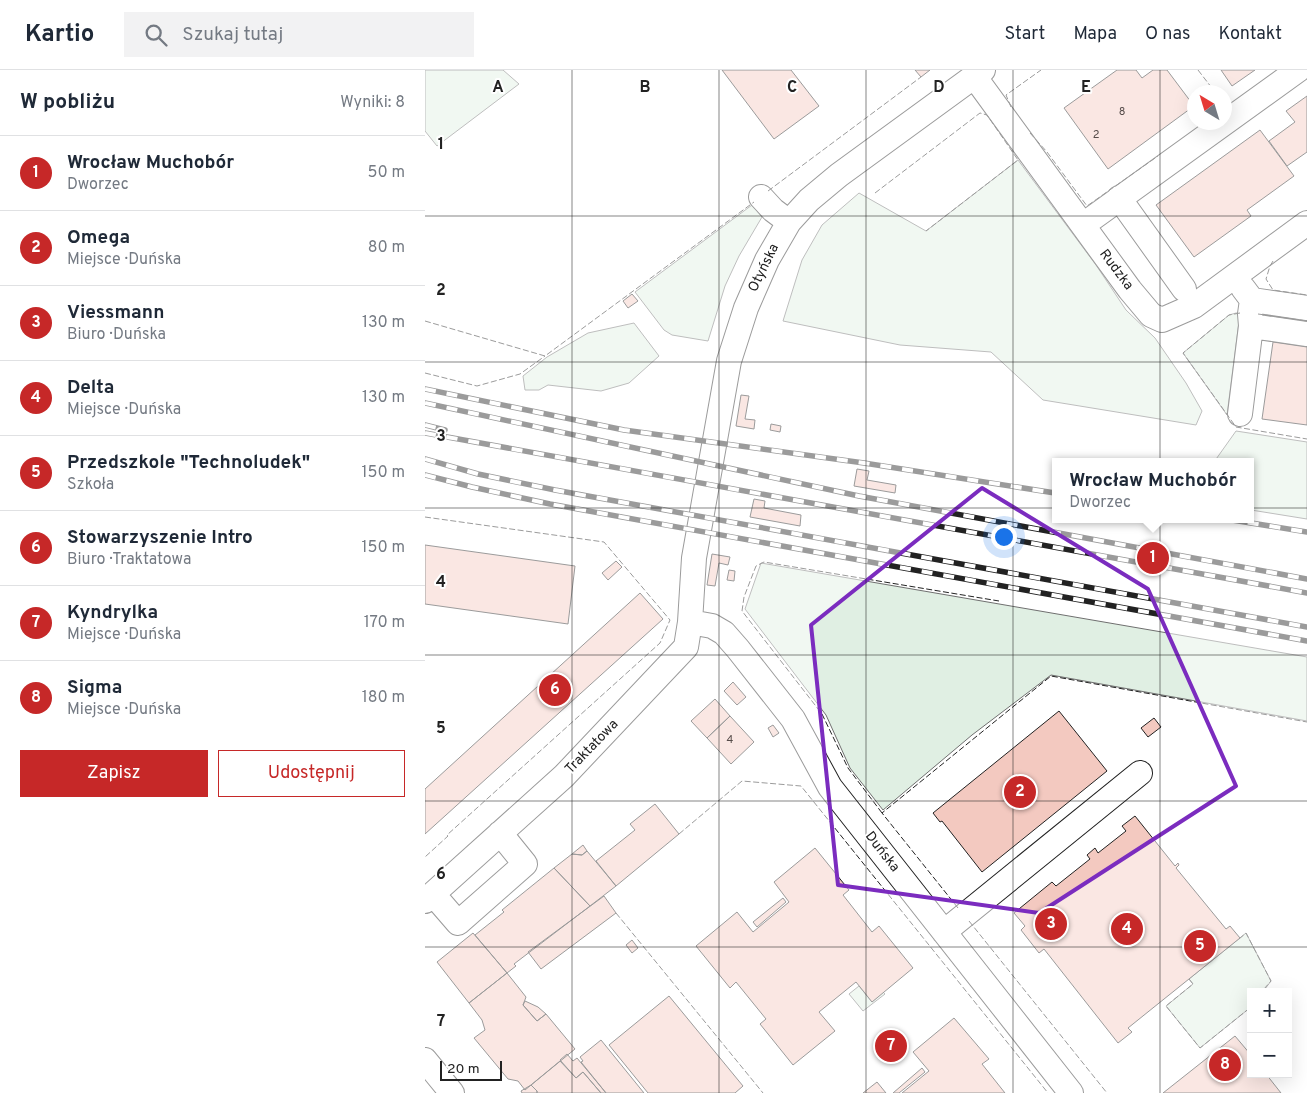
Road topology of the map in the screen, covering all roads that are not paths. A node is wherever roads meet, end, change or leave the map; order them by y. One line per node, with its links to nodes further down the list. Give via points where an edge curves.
1 (1298, 70): 4 (street)
2 (979, 73): 5 (street, Otyńska, via 839,175); 7 (street, Rudzka)
3 (761, 197): 5 (street)
4 (1119, 198): 7 (street); 9 (street)
5 (789, 222): 15 (street, Otyńska, via 757,281 729,360)
6 (1307, 223): 8 (street)
7 (1083, 225): 8 (street, Rudzka, via 1129,290 1151,315 1162,320 1194,306)
8 (1235, 276): 10 (street)
9 (1184, 290)
10 (1252, 300): 11 (street); 12 (street)
11 (1307, 308)
12 (1251, 326): 13 (street); 14 (street)
13 (1307, 334)
14 (1239, 414)
15 (694, 558): 16 (street, Traktatowa)
16 (690, 622): 18 (street, Traktatowa, via 686,647 564,776); 20 (street, Duńska, via 712,626 738,648 793,719 830,786)
17 (1140, 773): 20 (street)
18 (500, 833): 19 (street, Traktatowa); 19 (street, via 525,864 458,922)
19 (429, 897)
20 (944, 932): 23 (street, Duńska)
21 (425, 1060): 22 (street)
22 (452, 1093)
23 (1071, 1093)

